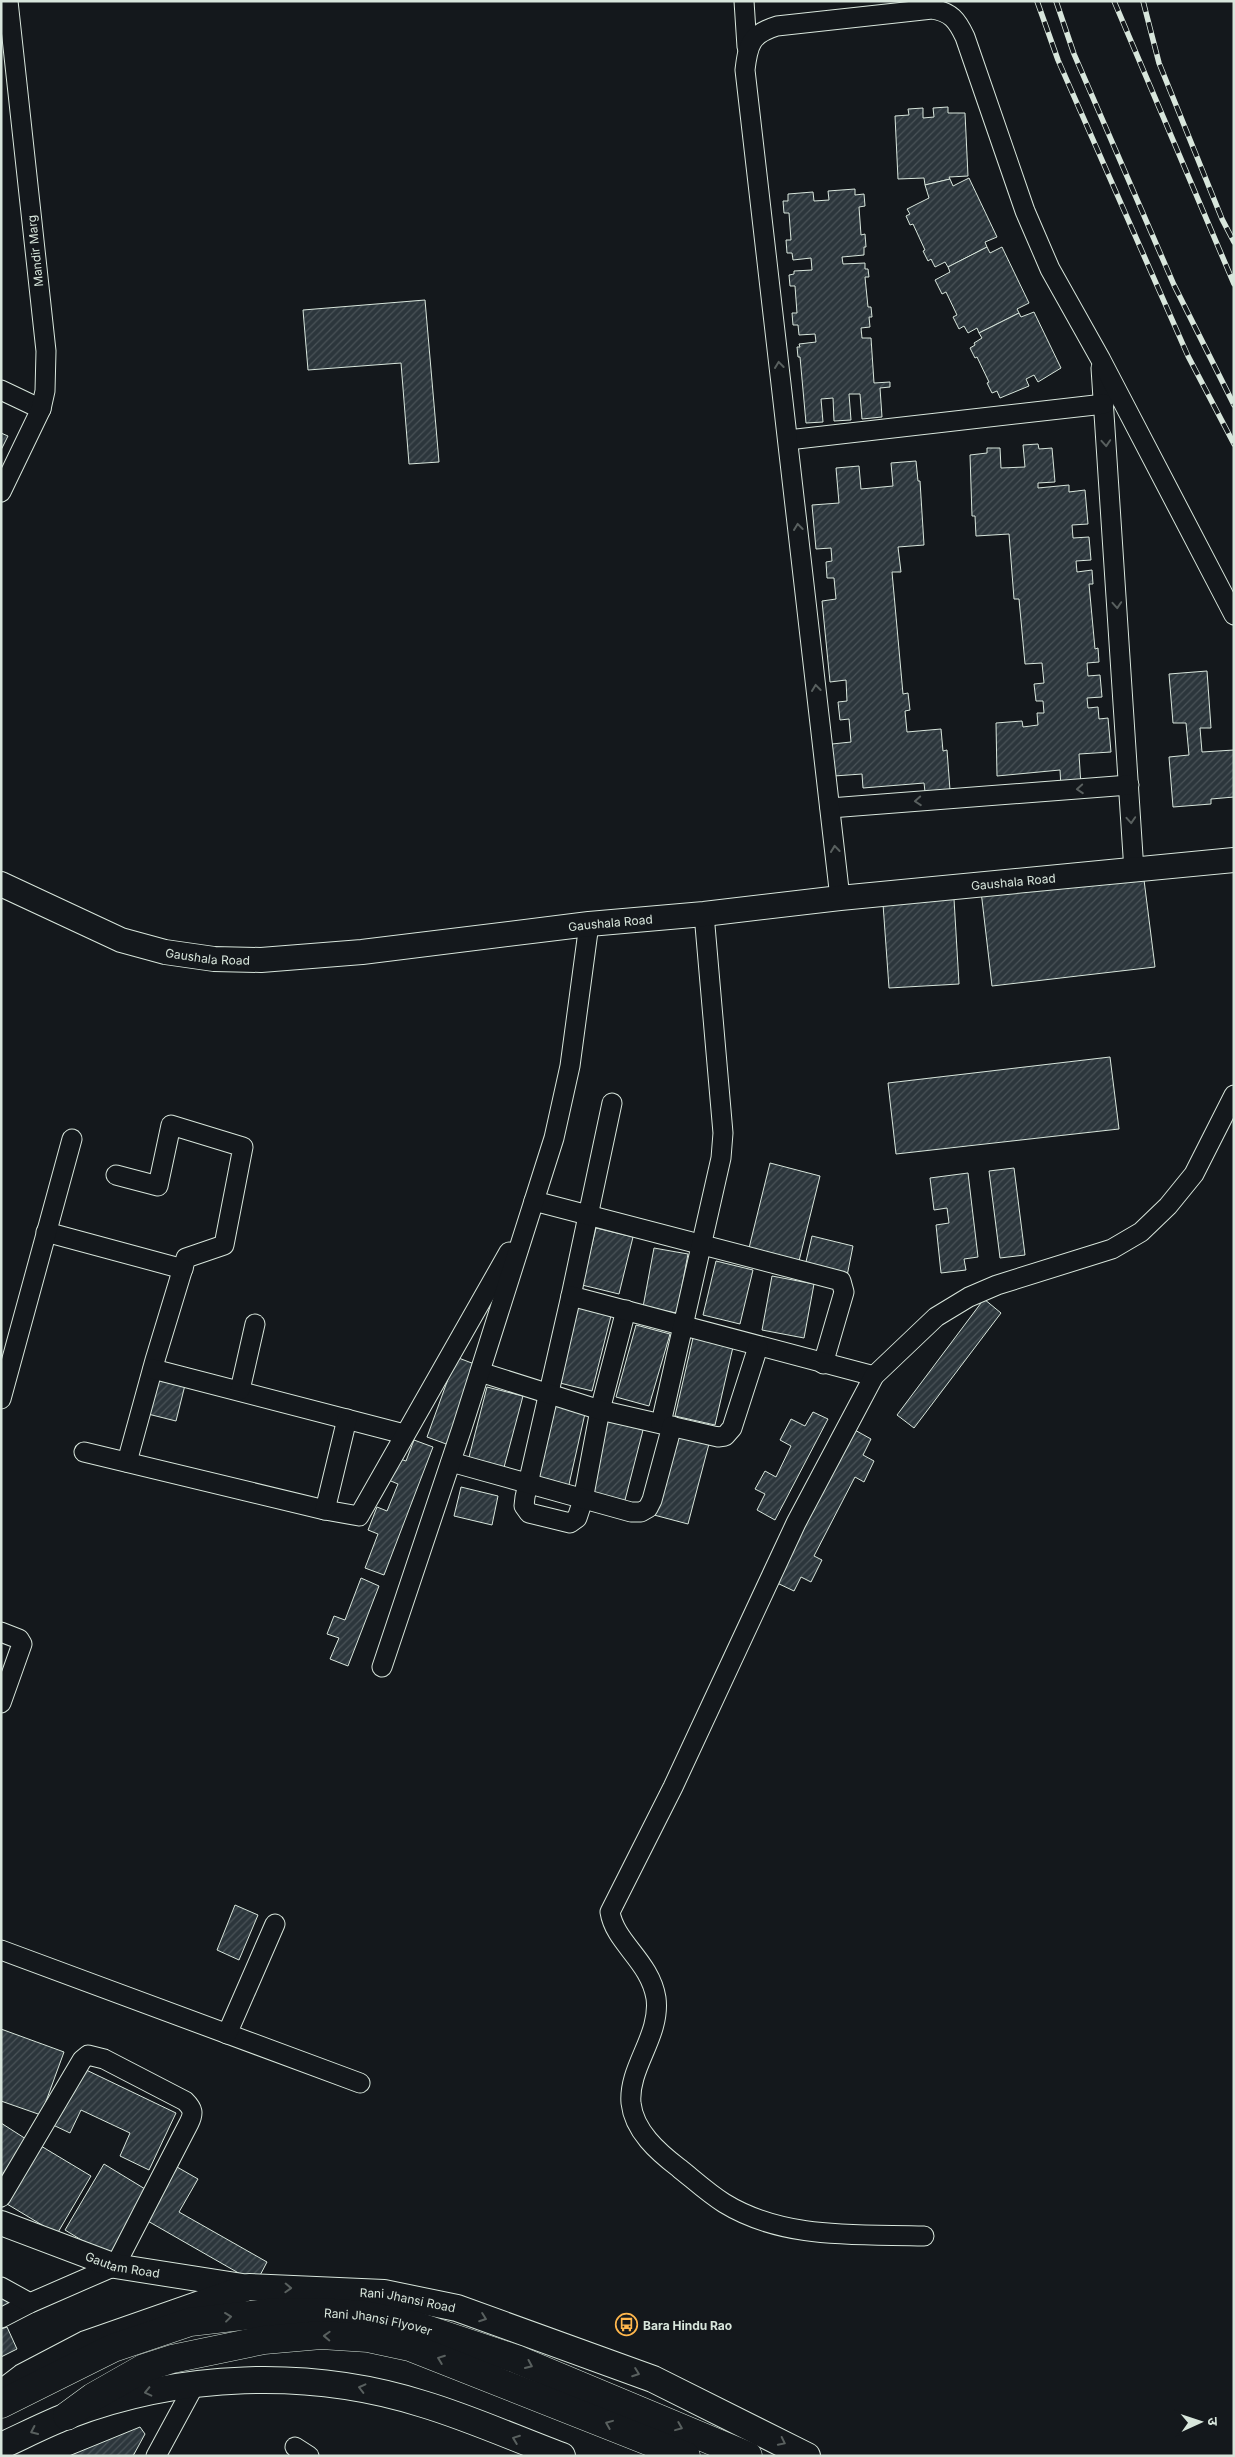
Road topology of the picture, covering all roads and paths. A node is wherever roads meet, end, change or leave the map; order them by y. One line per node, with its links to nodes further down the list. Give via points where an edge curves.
1 (8, 1): 7 (street, Mandir Marg, via 46,352)
2 (744, 1): 3 (street)
3 (747, 47): 4 (street, via 762,31 777,26 932,9 946,11 958,22 965,37 1025,211 1050,269); 8 (street, one-way to 3, via 746,70)
4 (1101, 360): 6 (street); 10 (street)
5 (1, 390): 7 (street)
6 (1104, 404): 8 (street); 11 (street, one-way to 11)
7 (42, 409): 9 (street, Mandir Marg)
8 (788, 440): 12 (street, one-way to 8)
9 (1, 492)
10 (1234, 615)
11 (1128, 785): 12 (street, one-way to 12); 14 (street, one-way to 14)
12 (830, 808): 16 (street, one-way to 12)
13 (1234, 860): 14 (street, Gaushala Road)
14 (1134, 871): 16 (street, Gaushala Road)
15 (1, 884): 18 (street, Gaushala Road, via 121,940 165,952 214,959 261,960 362,952)
16 (840, 898): 17 (street, Gaushala Road)
17 (704, 914): 18 (street, Gaushala Road); 27 (street, via 723,1133 718,1179)
18 (589, 924): 23 (street, via 567,1082)
19 (1234, 1095): 37 (street, via 1194,1174 1141,1232 1112,1249 969,1297 936,1317)
20 (612, 1103): 24 (street)
21 (72, 1138): 26 (street)
22 (116, 1175): 28 (street, via 158,1186 171,1124 243,1147 224,1245 186,1258)
23 (534, 1202): 24 (street); 25 (street)
24 (589, 1214): 27 (street); 29 (street)
25 (526, 1223): 36 (street); 44 (street)
26 (46, 1232): 28 (street); 40 (street)
27 (703, 1244): 32 (street); 34 (street, via 841,1281 844,1292)
28 (183, 1269): 35 (street)
29 (571, 1296): 30 (street); 39 (street)
30 (626, 1310): 32 (street); 41 (street)
31 (255, 1324): 38 (street)
32 (685, 1325): 33 (street); 43 (street)
33 (758, 1347): 34 (street); 43 (street, via 732,1428 725,1436 718,1438)
34 (823, 1364): 37 (street)
35 (153, 1369): 38 (street); 46 (street)
36 (480, 1372): 39 (street); 47 (street)
37 (874, 1376): 60 (street, via 796,1523 673,1787 610,1912 616,1931 643,1964 656,1999 653,2027 631,2086 633,2115 648,2140 725,2203 774,2223 821,2233)
38 (240, 1390): 42 (street)
39 (548, 1393): 41 (street); 48 (street)
40 (1, 1399)
41 (600, 1410): 43 (street); 49 (street)
42 (347, 1419): 44 (street); 50 (street)
43 (667, 1424): 49 (street, via 648,1508 631,1512)
44 (404, 1434): 50 (street, via 359,1516)
45 (84, 1452): 46 (street)
46 (127, 1462): 50 (street)
47 (450, 1462): 48 (street); 52 (street)
48 (528, 1483): 49 (street); 49 (street, via 524,1506 529,1513 570,1523 577,1518)
49 (583, 1500)
50 (325, 1510)
51 (1, 1632): 53 (street, via 19,1639 22,1644)
52 (382, 1667)
53 (1, 1702)
54 (275, 1924): 56 (street)
55 (1, 1950): 56 (street)
56 (228, 2034): 57 (street)
57 (360, 2084)
58 (1, 2197): 61 (street, via 82,2060 88,2056 104,2059 185,2101 192,2107 193,2114)
59 (1, 2223): 61 (street, Gautam Road)
60 (924, 2236)
61 (115, 2266): 63 (street, Gautam Road); 64 (street)
62 (1, 2287): 64 (street)
63 (249, 2287): 68 (main road, Rani Jhansi Road, via 86,2344 23,2377); 75 (main road, Rani Jhansi Road, one-way to 75, via 384,2294 457,2308 653,2379)
64 (30, 2303): 65 (street)
65 (1, 2318)
66 (413, 2336): 68 (main road, Rani Jhansi Flyover, one-way to 66, via 114,2348 190,2322 266,2313 318,2312 365,2315); 69 (main road, Rani Jhansi Flyover, one-way to 69, via 264,2340 172,2359 144,2368); 73 (main road, Rani Jhansi Flyover, one-way to 66); 74 (main road, Rani Jhansi Flyover, one-way to 74, via 516,2359)
67 (195, 2384): 69 (main road, one-way to 69, via 148,2392); 71 (street); 72 (main road, one-way to 67, via 423,2404 353,2386 281,2379)
68 (2, 2399)
69 (67, 2416): 70 (main road, one-way to 70)
70 (1, 2446)
71 (156, 2456)
72 (562, 2456)
73 (686, 2456)
74 (748, 2456)
75 (807, 2456)

